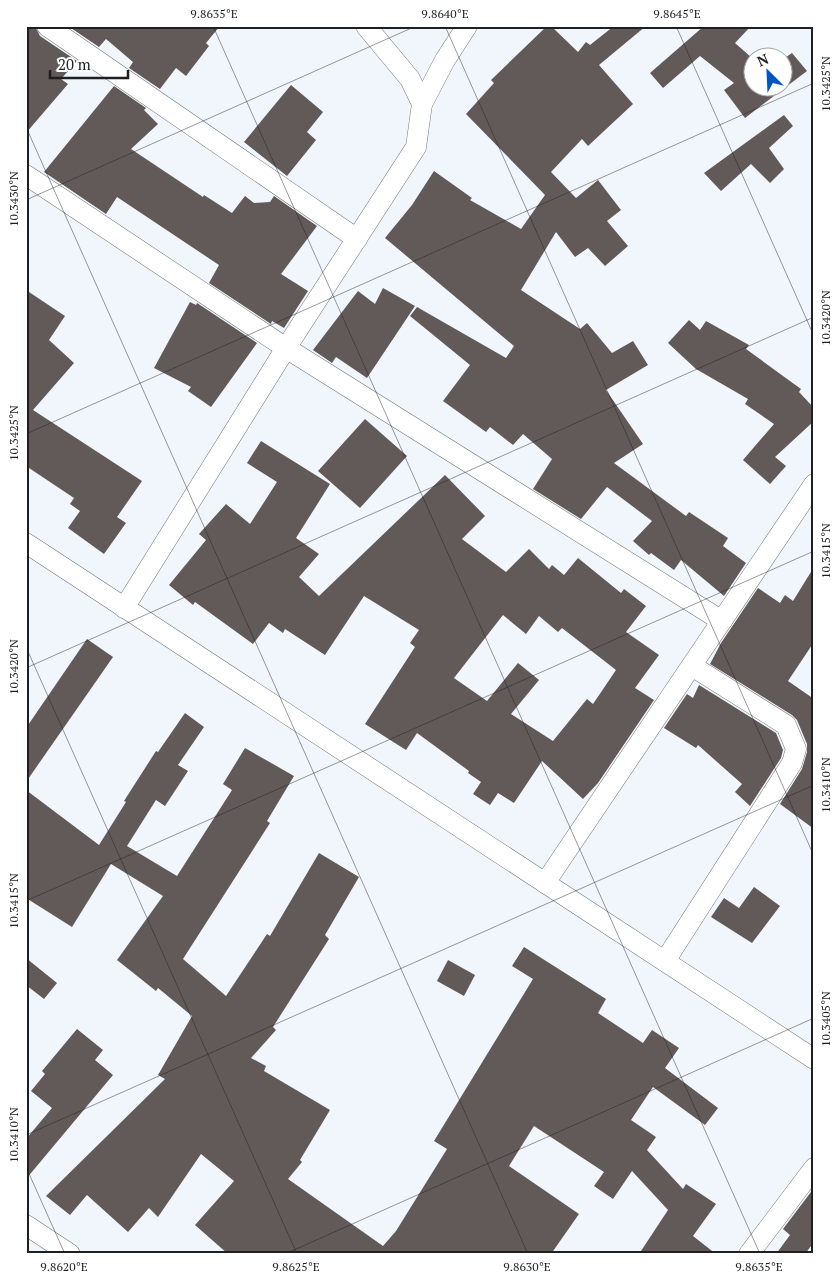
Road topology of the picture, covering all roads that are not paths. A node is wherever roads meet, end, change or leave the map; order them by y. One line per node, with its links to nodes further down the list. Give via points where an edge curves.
1 (47, 26): 6 (street)
2 (366, 26): 4 (street, via 410,78)
3 (466, 26): 4 (street)
4 (422, 104): 6 (street, via 416,147)
5 (26, 175): 7 (street)
6 (357, 239): 7 (street)
7 (286, 348): 10 (street); 11 (street)
8 (814, 484): 11 (street)
9 (26, 543): 10 (street)
10 (124, 608): 13 (street)
11 (722, 621): 12 (street)
12 (692, 666): 13 (street); 14 (street, via 786,726 796,749 792,763)
13 (545, 883): 14 (street)
14 (665, 961): 15 (street)
15 (814, 1059)
16 (814, 1168): 19 (street)
17 (26, 1225): 18 (street)
18 (70, 1254)
19 (749, 1254)

